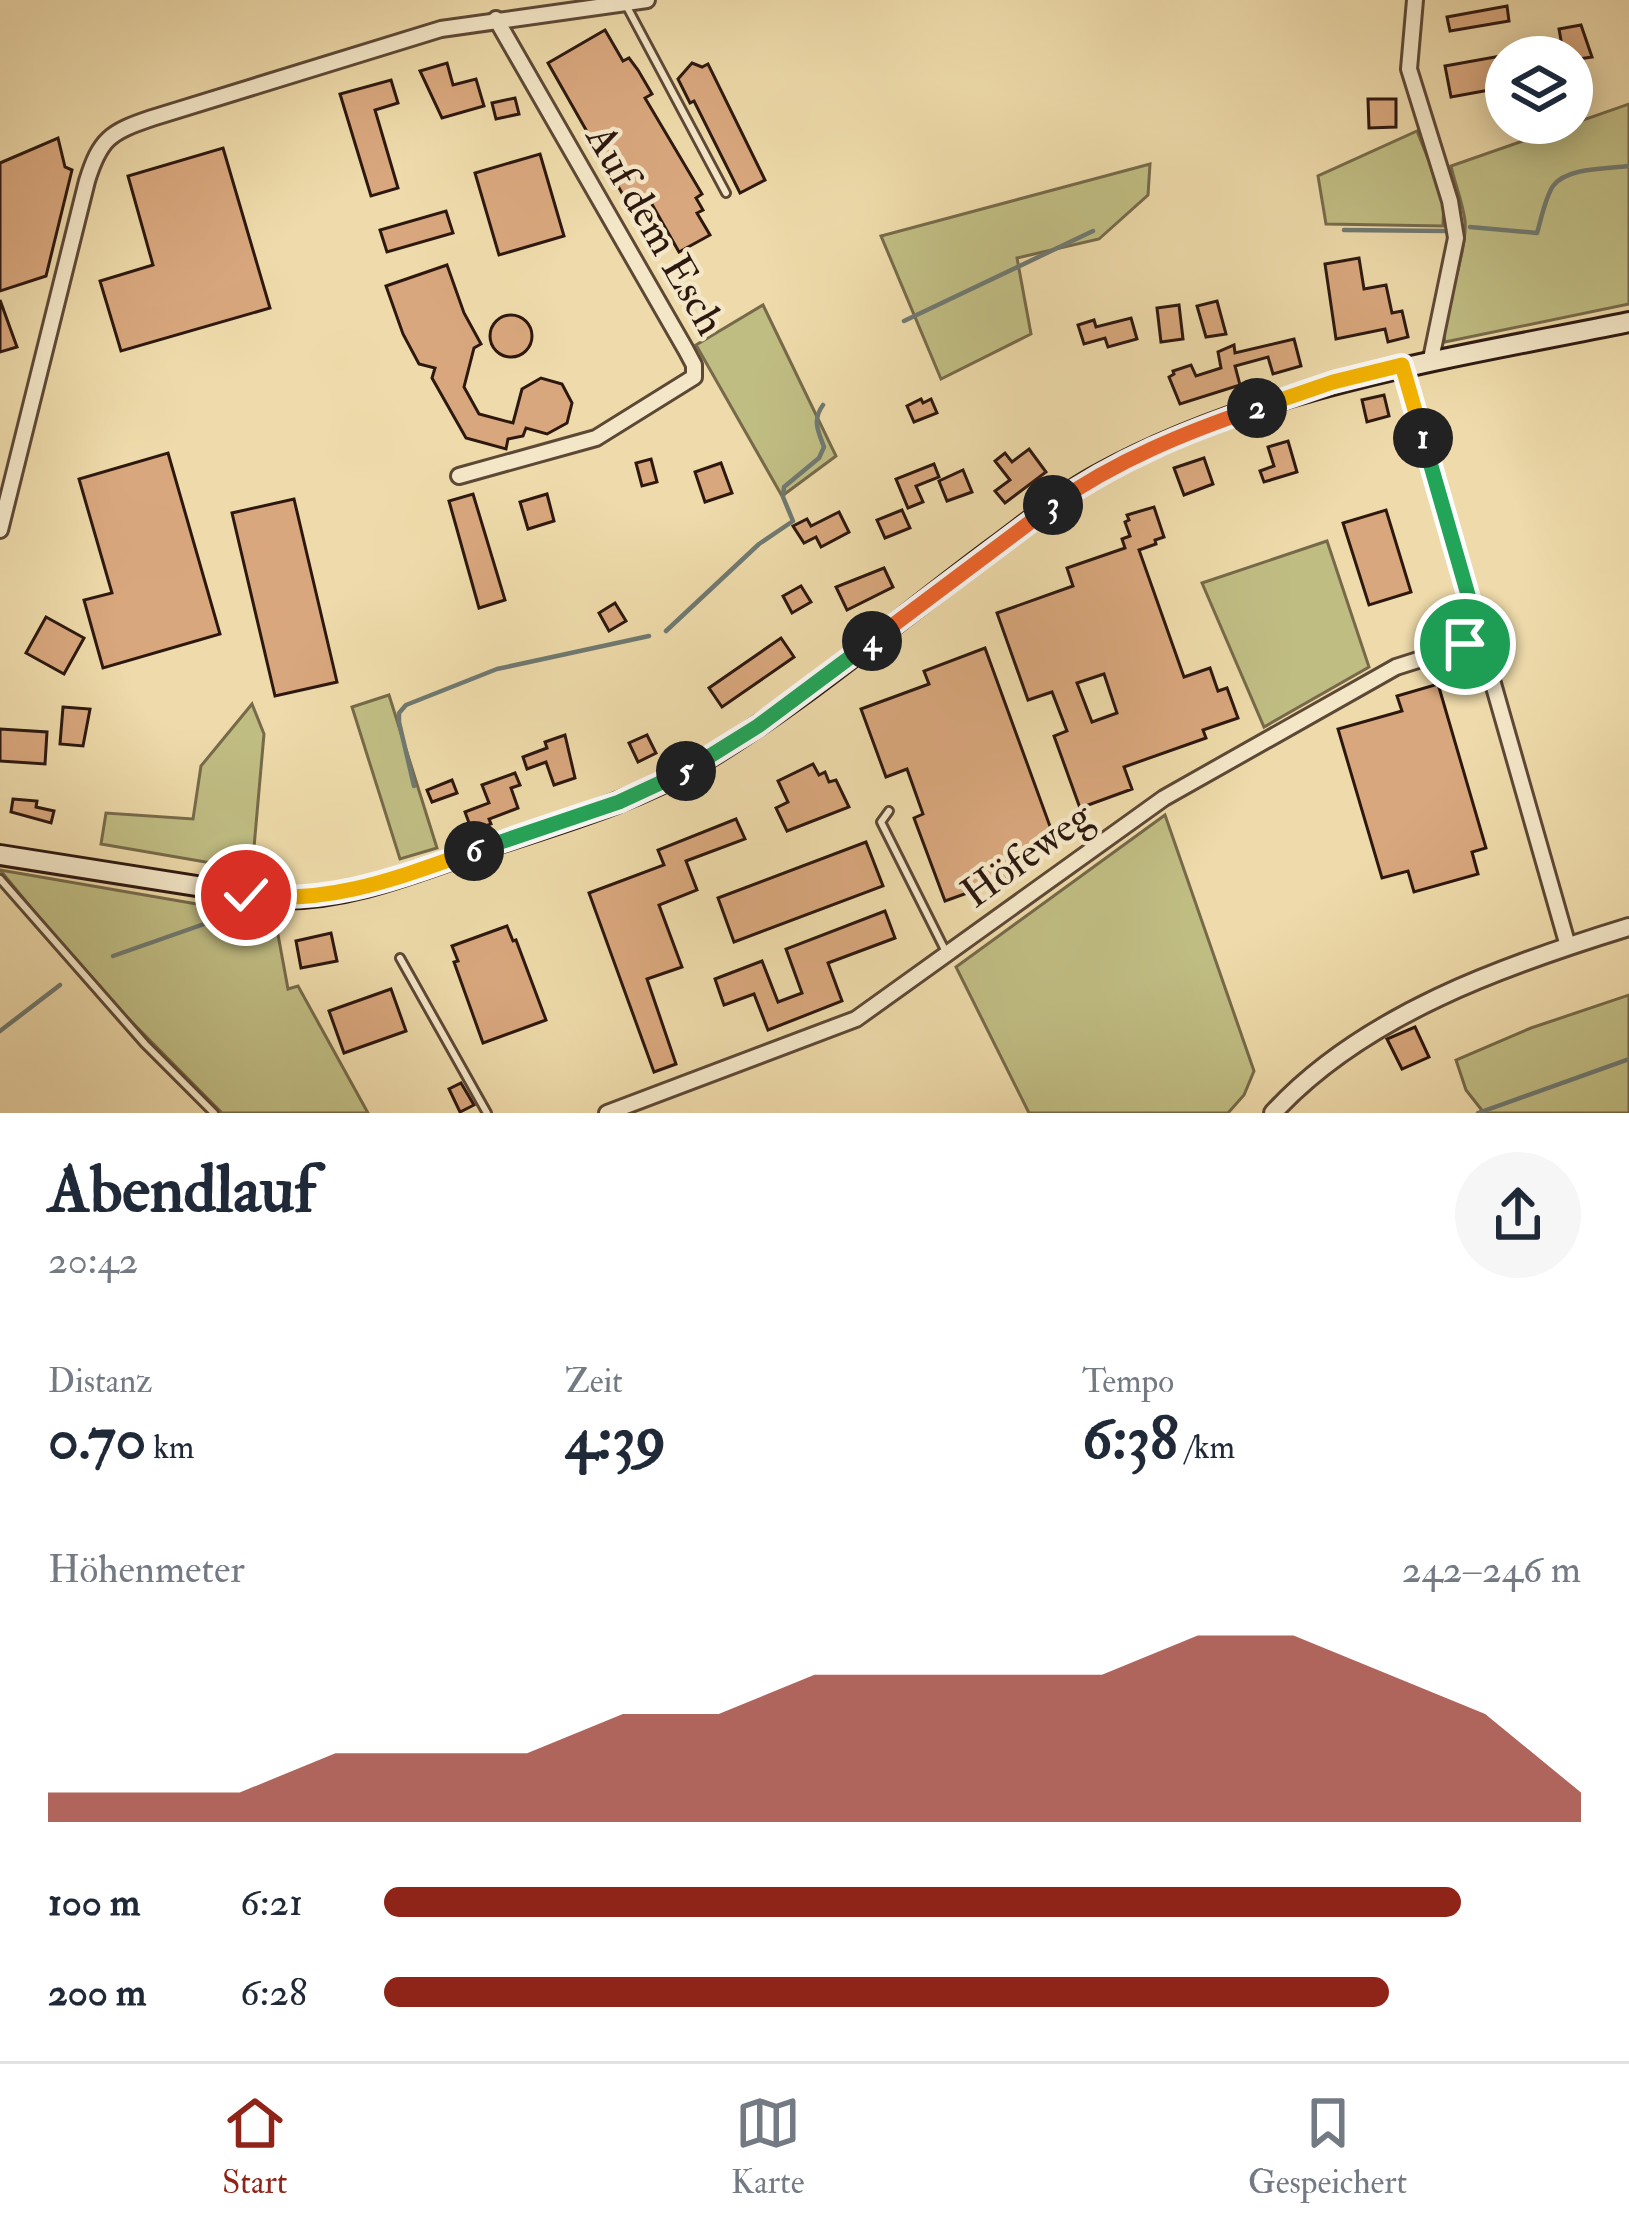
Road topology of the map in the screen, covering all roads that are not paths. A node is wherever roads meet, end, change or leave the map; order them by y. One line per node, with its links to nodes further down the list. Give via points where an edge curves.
1 (647, 0): 3 (street)
2 (1415, 0): 7 (street, via 1409,69 1456,238)
3 (626, 4): 4 (street); 5 (lane)
4 (496, 19): 9 (street, Auf dem Esch, via 686,350 694,377 596,438); 10 (street, via 152,118 104,141)
5 (726, 193)
6 (1629, 322): 7 (main road)
7 (1431, 359): 8 (main road)
8 (1402, 365): 11 (street); 13 (main road, via 1246,412 1101,473 758,726 619,802 373,887 312,898 246,895)
9 (459, 476)
10 (0, 530)
11 (1481, 640): 16 (street); 17 (street, Höfeweg, via 1396,668 1164,798)
12 (889, 811): 17 (lane, via 881,822)
13 (0, 855)
14 (0, 879): 19 (lane)
15 (1629, 927): 16 (street)
16 (1568, 946): 22 (street, via 1397,1020 1310,1077)
17 (946, 953): 21 (street, Höfeweg, via 856,1019)
18 (400, 958): 20 (lane)
19 (214, 1113)
20 (487, 1113)
21 (607, 1113)
22 (1273, 1113)

